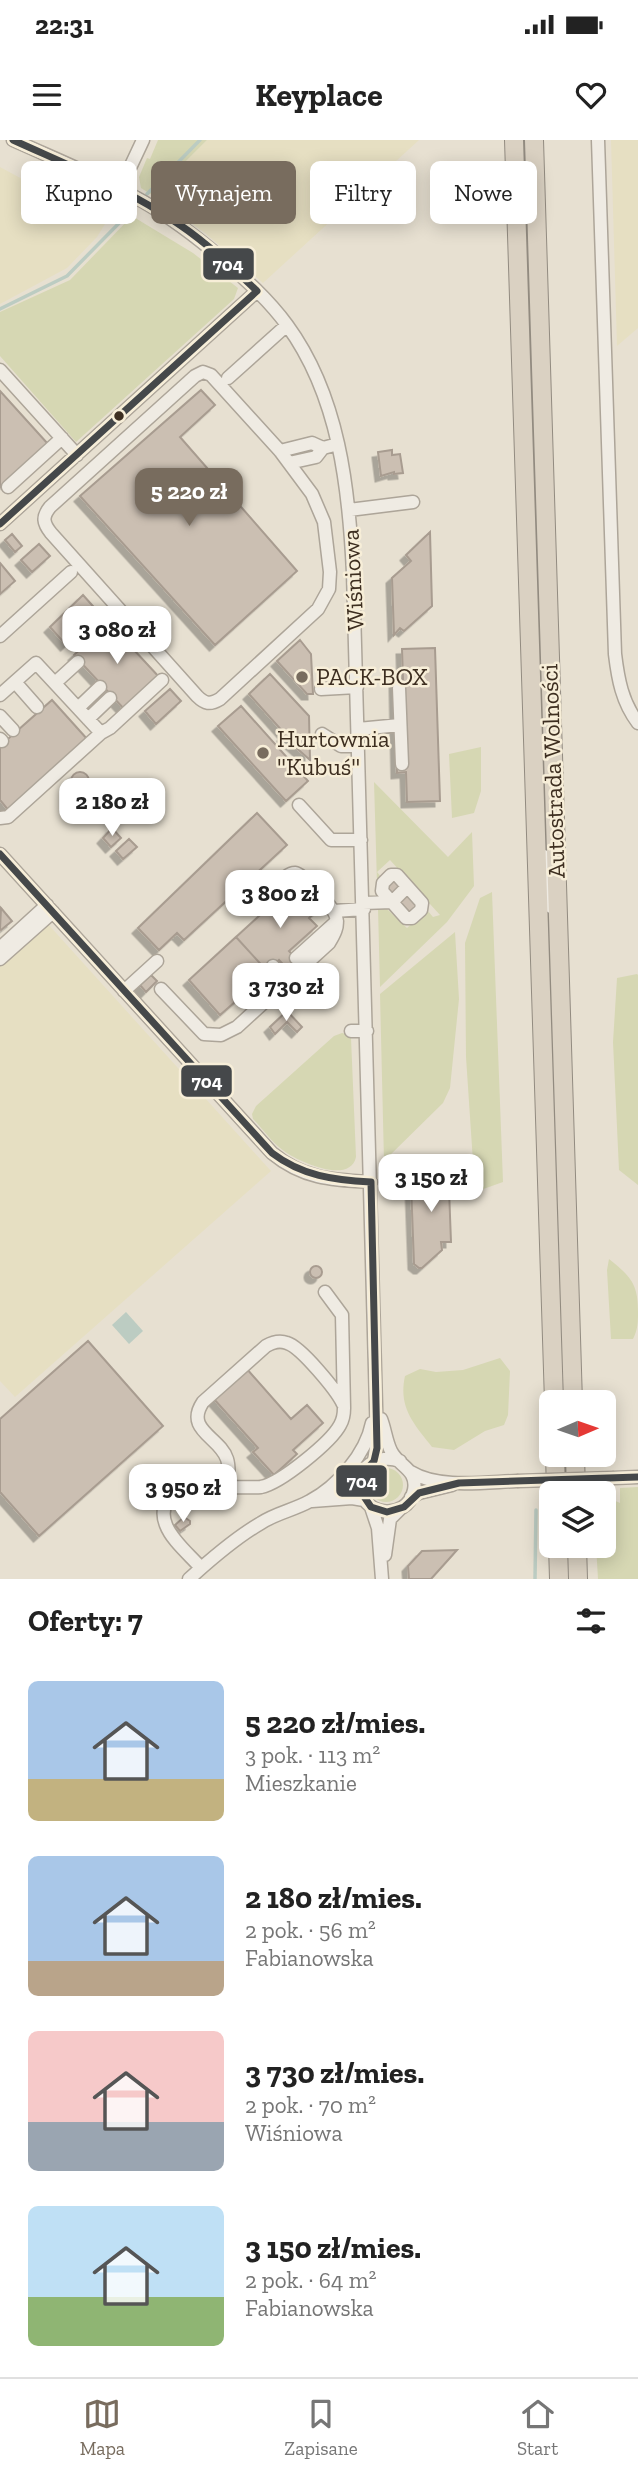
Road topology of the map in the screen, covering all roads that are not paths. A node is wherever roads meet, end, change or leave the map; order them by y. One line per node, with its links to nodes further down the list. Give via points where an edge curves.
1 (13, 140): 6 (street, Wiśniowa)
2 (143, 140): 7 (street)
3 (514, 140): 47 (highway, Autostrada Wolności)
4 (534, 140): 48 (highway, Autostrada Wolności)
5 (598, 140): 39 (street, via 615,653 620,686)
6 (59, 161)
7 (133, 161)
8 (137, 199): 9 (street, Wiśniowa, via 181,226)
9 (257, 291): 10 (street, Wiśniowa); 17 (street)
10 (287, 325): 12 (street); 14 (street, Wiśniowa, via 316,377)
11 (0, 370): 13 (street)
12 (228, 378)
13 (62, 438): 17 (street); 19 (street)
14 (338, 444): 15 (street); 21 (street, Wiśniowa)
15 (323, 448): 16 (street, via 312,443); 18 (street, via 316,457)
16 (280, 451): 18 (street); 18 (street, via 211,375 203,372 44,517 51,533 103,593 205,702 220,699 309,617 329,589 322,514)
17 (77, 454): 22 (street)
18 (289, 463)
19 (8, 488)
20 (413, 502): 21 (street)
21 (349, 510): 30 (street, Wiśniowa)
22 (0, 524)
23 (71, 572): 24 (street)
24 (0, 636)
25 (78, 662): 28 (street)
26 (162, 680): 43 (street)
27 (15, 682): 28 (street, via 36,663); 33 (street); 35 (street)
28 (55, 683): 36 (street)
29 (100, 687): 36 (street)
30 (357, 687): 32 (street); 41 (street, Wiśniowa)
31 (399, 688): 40 (street)
32 (321, 689)
33 (0, 695)
34 (110, 698): 38 (street)
35 (37, 707)
36 (78, 708): 38 (street)
37 (0, 716): 42 (street)
38 (88, 719): 43 (street)
39 (638, 723)
40 (400, 725): 41 (street); 46 (street)
41 (358, 729): 45 (street, Wiśniowa)
42 (13, 730)
43 (101, 733): 50 (street, via 8,817)
44 (322, 734): 45 (street, via 341,746)
45 (359, 746): 51 (street, Wiśniowa)
46 (402, 764)
47 (535, 786): 53 (street); 65 (highway, Autostrada Wolności)
48 (554, 786): 53 (street); 66 (highway, Autostrada Wolności)
49 (299, 805): 51 (street, via 331,840)
50 (0, 818)
51 (362, 840): 57 (street, Wiśniowa)
52 (0, 854): 58 (street)
53 (547, 879): 65 (street); 66 (street)
54 (277, 885): 59 (street, via 290,874 298,874)
55 (408, 887): 56 (street); 56 (street, via 391,875 382,891); 56 (street, via 422,903 421,910 408,919)
56 (392, 902): 57 (street)
57 (363, 906): 59 (street); 71 (street, Wiśniowa)
58 (50, 909): 60 (street); 62 (street); 69 (street, via 76,946)
59 (335, 916): 61 (street); 67 (street, via 336,930 329,943)
60 (0, 947)
61 (296, 958)
62 (0, 960)
63 (157, 961): 69 (street)
64 (273, 966): 67 (street)
65 (540, 972): 74 (highway, Autostrada Wolności)
66 (559, 972): 75 (highway, Autostrada Wolności)
67 (287, 981): 68 (street, via 232,1031 216,1036 199,1031)
68 (161, 989)
69 (123, 997): 72 (street, via 220,1088 272,1153 297,1171)
70 (351, 1031): 71 (street)
71 (367, 1031): 72 (street, Wiśniowa)
72 (371, 1182): 76 (street, Wiśniowa)
73 (325, 1292): 77 (street, via 342,1315)
74 (554, 1390)
75 (573, 1390)
76 (376, 1406): 78 (street, Wiśniowa); 79 (street, via 392,1455); 86 (street, via 371,1432 350,1467)
77 (344, 1408): 84 (street, via 336,1431 287,1475 267,1486); 84 (street, via 340,1396 291,1344 278,1341 266,1346 203,1402 197,1413 199,1425 226,1456)
78 (374, 1461): 79 (street); 81 (street)
79 (400, 1461): 80 (street)
80 (411, 1472): 83 (street); 85 (street)
81 (362, 1474): 86 (street); 87 (street, via 361,1492)
82 (638, 1477): 83 (street, bridge)
83 (459, 1483): 85 (street)
84 (228, 1488): 91 (street, via 182,1491 164,1511 167,1528)
85 (411, 1497): 88 (street)
86 (310, 1501): 87 (street, via 352,1499); 91 (street, via 263,1521)
87 (367, 1504): 88 (street, via 387,1512); 92 (street, via 378,1528)
88 (400, 1508): 92 (street, via 390,1519)
89 (558, 1558): 94 (highway)
90 (577, 1558): 95 (highway)
91 (201, 1568): 93 (street)
92 (382, 1576)
93 (189, 1579)
94 (559, 1579)
95 (578, 1579)

